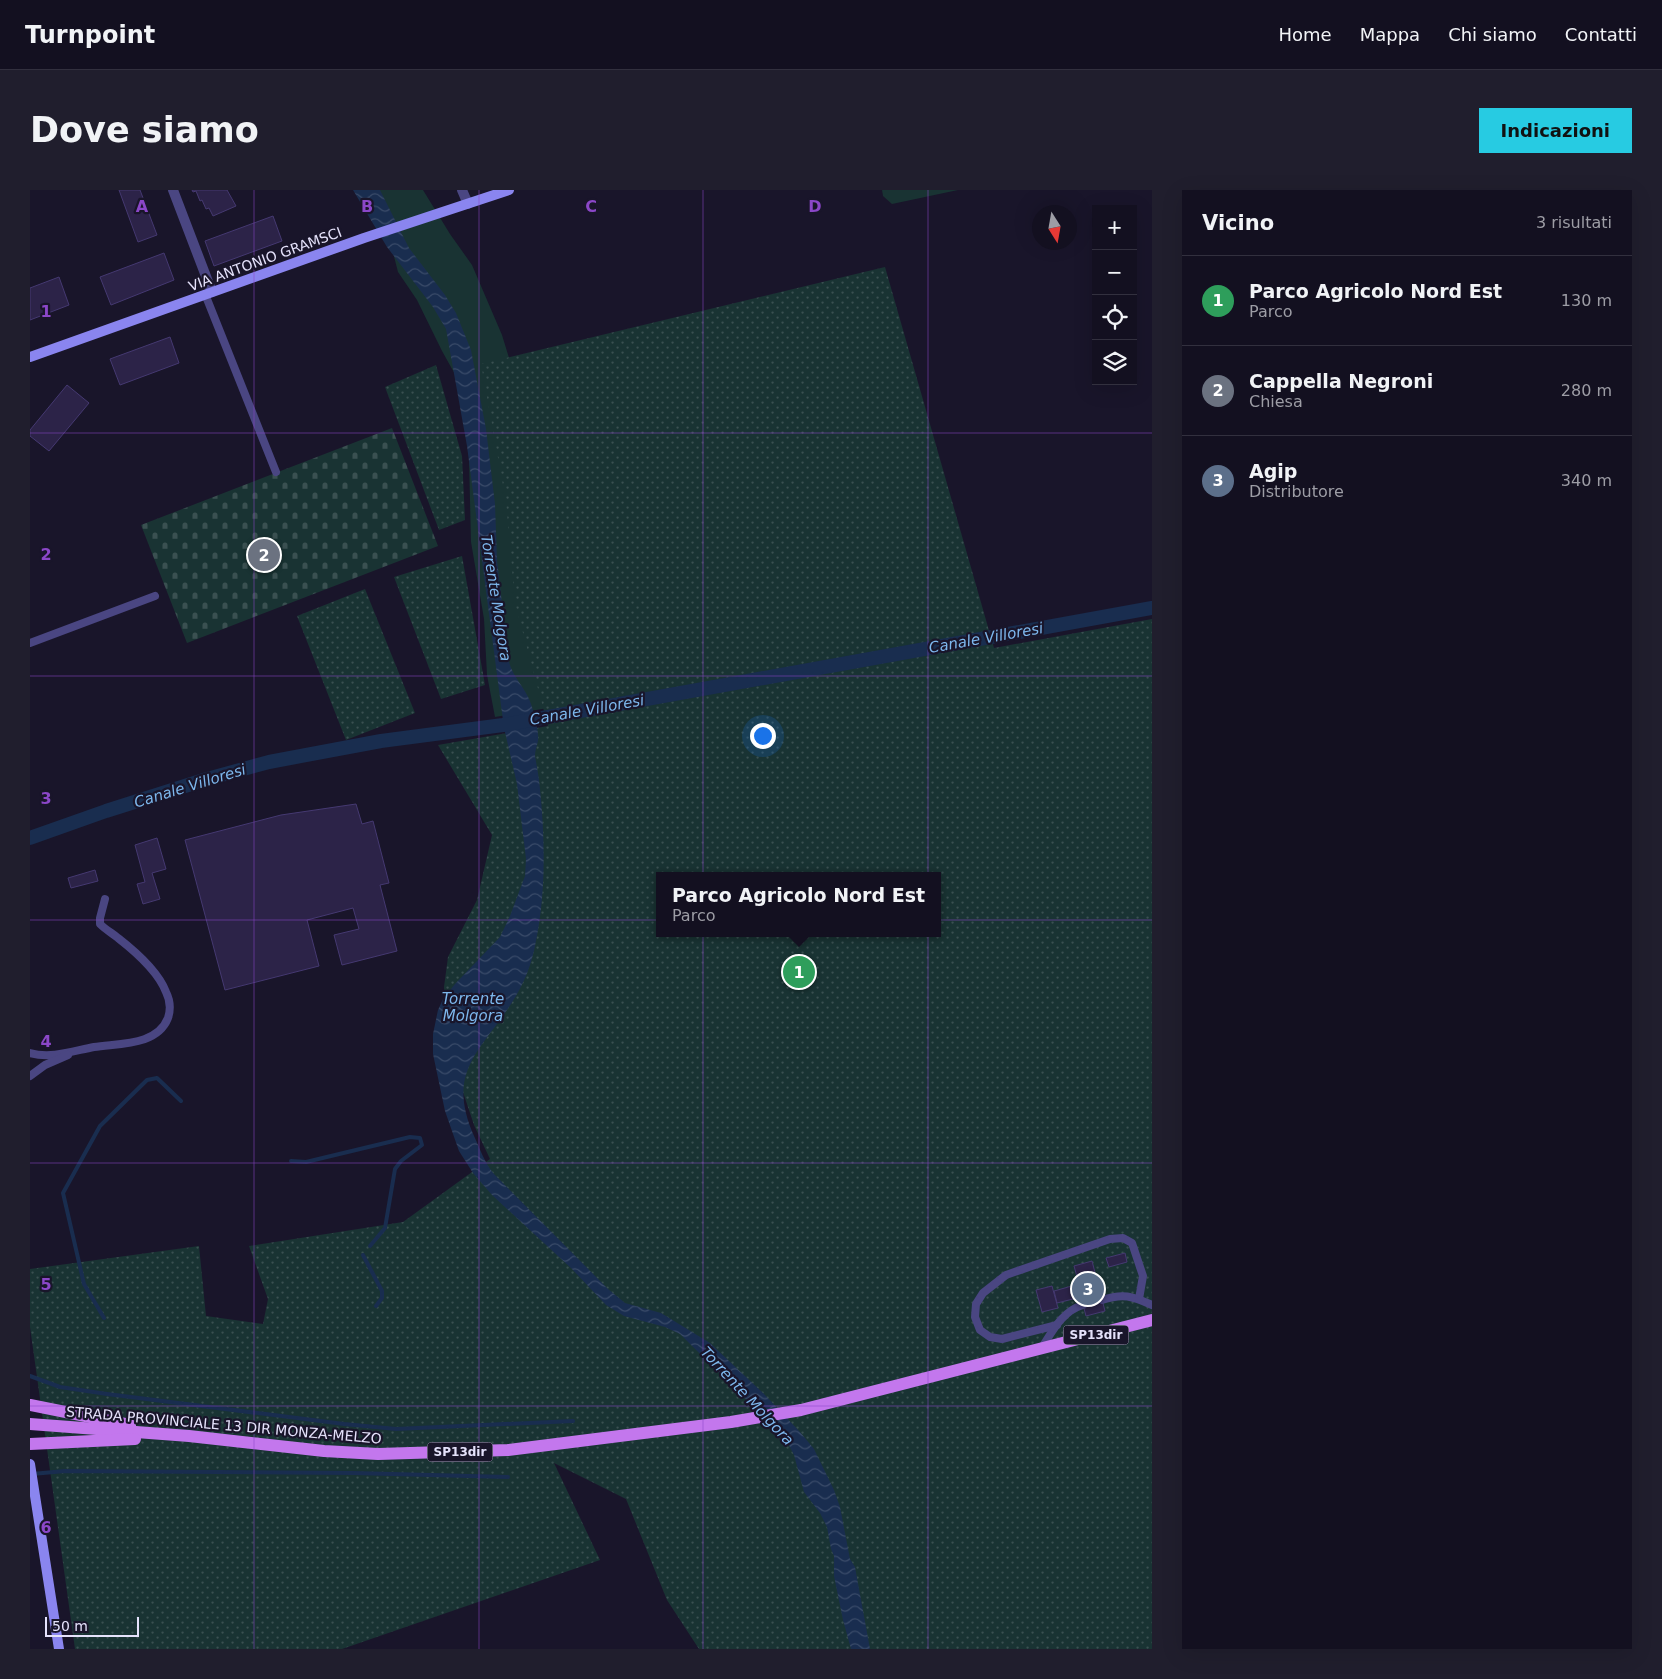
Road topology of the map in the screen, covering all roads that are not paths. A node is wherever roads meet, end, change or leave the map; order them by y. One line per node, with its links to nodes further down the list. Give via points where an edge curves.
1 (173, 190): 5 (street, via 205,273)
2 (462, 190): 4 (street)
3 (510, 190): 4 (street, VIA ANTONIO GRAMSCI)
4 (468, 204): 5 (street, VIA ANTONIO GRAMSCI)
5 (209, 293): 6 (street, VIA ANTONIO GRAMSCI); 7 (lane)
6 (30, 357)
7 (276, 472)
8 (155, 596): 9 (lane)
9 (30, 643)
10 (105, 898): 11 (lane, via 100,924 131,949 161,981 167,992 170,1011 162,1028 147,1038)
11 (79, 1051): 12 (lane, via 44,1055); 13 (lane, via 49,1063)
12 (30, 1053)
13 (30, 1076)
14 (1139, 1299): 15 (lane, via 1121,1295); 17 (lane); 19 (lane, via 1143,1276 1132,1243 1123,1238 1110,1239 1006,1275 994,1282 976,1304 980,1330 990,1337 1002,1339)
15 (1102, 1300)
16 (1083, 1305): 19 (lane, via 1065,1314)
17 (1152, 1305)
18 (1152, 1320): 20 (main road, STRADA PROVINCIALE 13 DIR MONZA-MELZO / SP13dir)
19 (1058, 1325): 20 (lane)
20 (1041, 1350): 23 (main road, STRADA PROVINCIALE 13 DIR MONZA-MELZO / SP13dir, via 801,1410 550,1446 378,1454)
21 (30, 1405): 23 (main road, SP13dir)
22 (30, 1424): 23 (main road, STRADA PROVINCIALE 13 DIR MONZA-MELZO / SP13dir)
23 (188, 1436): 24 (main road, SP13dir)
24 (30, 1444)
25 (30, 1464): 26 (street)
26 (59, 1649)

